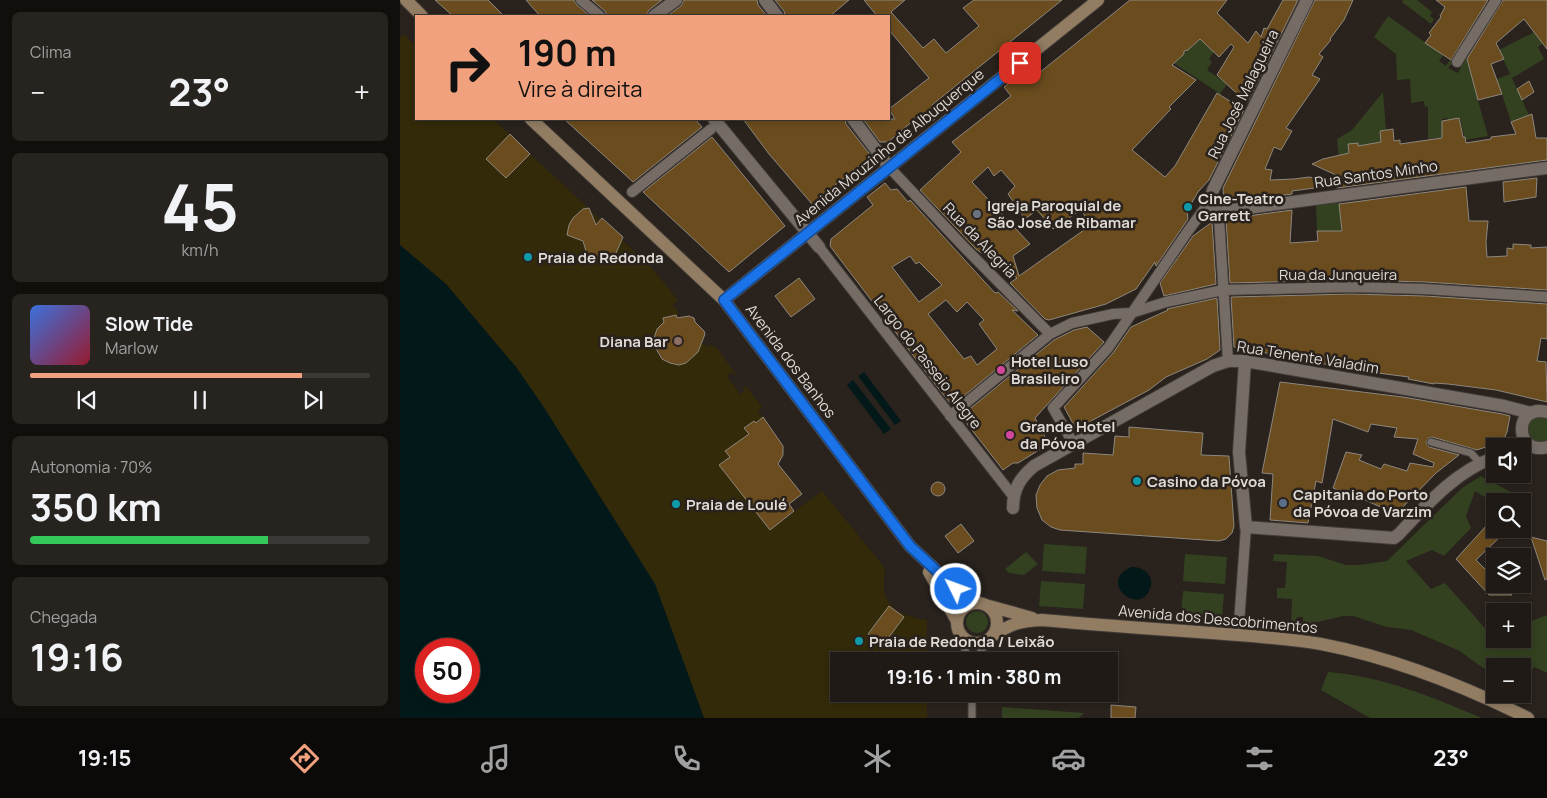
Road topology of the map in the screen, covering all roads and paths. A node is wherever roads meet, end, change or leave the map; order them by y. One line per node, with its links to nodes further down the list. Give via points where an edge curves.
1 (406, 0): 8 (main road)
2 (581, 0): 9 (street)
3 (676, 0): 10 (street)
4 (765, 0): 11 (street)
5 (1098, 0): 16 (main road, Avenida Mouzinho de Albuquerque)
6 (1307, 0): 19 (street, Rua José Malagueira)
7 (1496, 0): 12 (street)
8 (421, 15)
9 (599, 15)
10 (655, 15)
11 (776, 15)
12 (1457, 62)
13 (532, 120): 24 (main road, Avenida dos Banhos)
14 (854, 120): 16 (street)
15 (713, 124): 18 (street); 20 (street)
16 (889, 167): 20 (main road, Avenida Mouzinho de Albuquerque); 26 (street, Rua da Alegria)
17 (1547, 168): 19 (street, Rua Santos Minho, via 1225,211)
18 (632, 192)
19 (1208, 205): 22 (street, via 1219,218); 25 (street)
20 (808, 233): 21 (street); 24 (main road, Avenida Mouzinho de Albuquerque)
21 (819, 247): 31 (street, Largo do Passeio Alegre)
22 (1223, 290): 23 (street, Rua da Junqueira, via 1425,289); 25 (street, Rua da Junqueira); 27 (street)
23 (1547, 297)
24 (724, 300): 41 (main road, Avenida dos Banhos)
25 (1131, 313): 26 (street, Rua da Junqueira, via 1072,323); 34 (street, via 1108,348 1053,408)
26 (1050, 334): 31 (street, Rua da Junqueira)
27 (1228, 361): 28 (street, Rua Tenente Valadim); 34 (street, Rua Tenente Valadim, via 1213,366)
28 (1245, 361): 30 (street, Rua Tenente Valadim); 40 (street, via 1239,452)
29 (1547, 412): 30 (street, Rua Tenente Valadim)
30 (1530, 413): 32 (street, via 1522,422)
31 (950, 416): 39 (street, Largo do Passeio Alegre)
32 (1523, 438)
33 (1431, 442): 38 (lane, via 1471,453)
34 (1073, 443): 39 (street, Rua Tenente Valadim, via 1026,473 1019,481)
35 (1531, 447): 36 (street)
36 (1547, 447)
37 (1486, 461): 38 (street)
38 (1480, 463): 40 (street, via 1442,490 1394,538)
39 (1013, 502)
40 (1246, 527): 44 (street)
41 (920, 557): 42 (main road, Avenida dos Banhos, via 956,589); 45 (main road, Avenida dos Banhos)
42 (984, 604): 43 (main road, Avenida dos Descobrimentos); 45 (main road, via 966,605 958,615); 46 (main road, via 997,620 996,630)
43 (1042, 620): 46 (main road, Avenida dos Descobrimentos, via 1022,621); 51 (main road, Avenida dos Descobrimentos, via 1320,644 1442,678)
44 (1238, 623)
45 (957, 624): 46 (main road, via 969,641 982,642); 47 (lane)
46 (990, 638): 48 (lane)
47 (966, 652)
48 (981, 652)
49 (972, 702): 50 (lane)
50 (972, 718)
51 (1528, 718)

